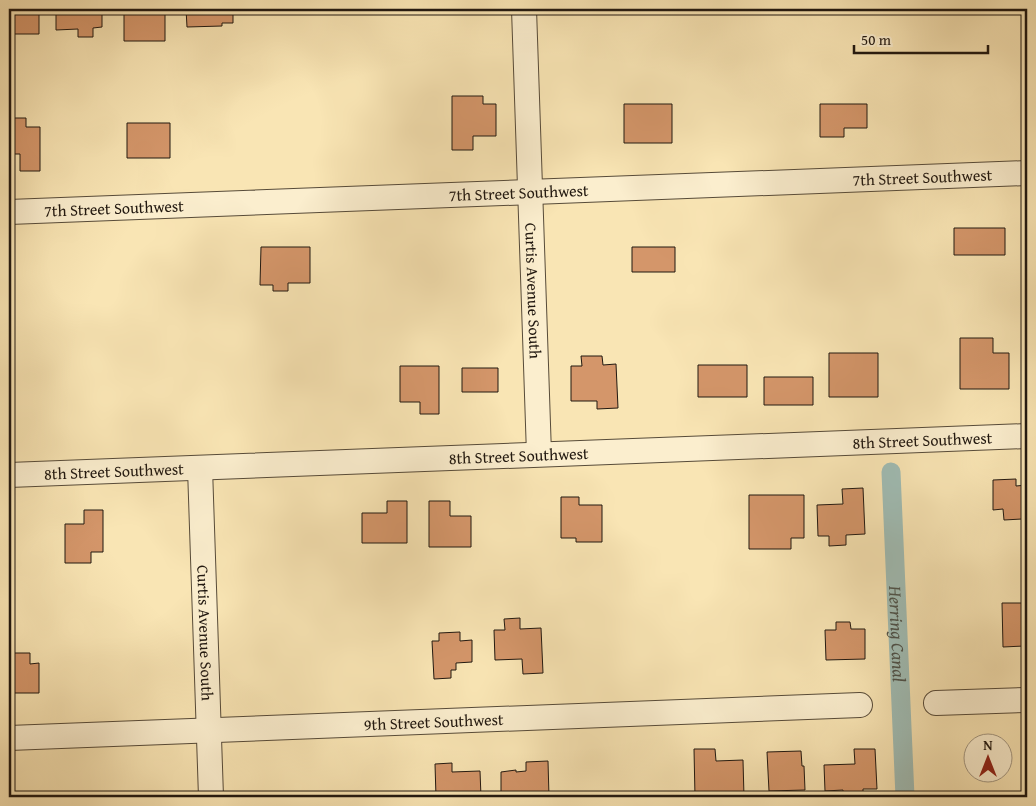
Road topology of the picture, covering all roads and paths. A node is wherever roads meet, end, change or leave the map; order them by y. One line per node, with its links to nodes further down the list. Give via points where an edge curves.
1 (524, 9): 3 (street, Curtis Avenue South)
2 (1027, 172): 3 (street, 7th Street Southwest)
3 (530, 192): 4 (street, 7th Street Southwest); 6 (street, Curtis Avenue South)
4 (9, 212)
5 (1027, 436): 6 (street, 8th Street Southwest)
6 (539, 454): 7 (street, 8th Street Southwest)
7 (200, 468): 8 (street, 8th Street Southwest); 12 (street, Curtis Avenue South)
8 (9, 475)
9 (1027, 700): 10 (street)
10 (936, 703)
11 (860, 705): 12 (street, 9th Street Southwest)
12 (208, 730): 13 (street, 9th Street Southwest); 14 (street, Curtis Avenue South)
13 (9, 738)
14 (211, 797)

